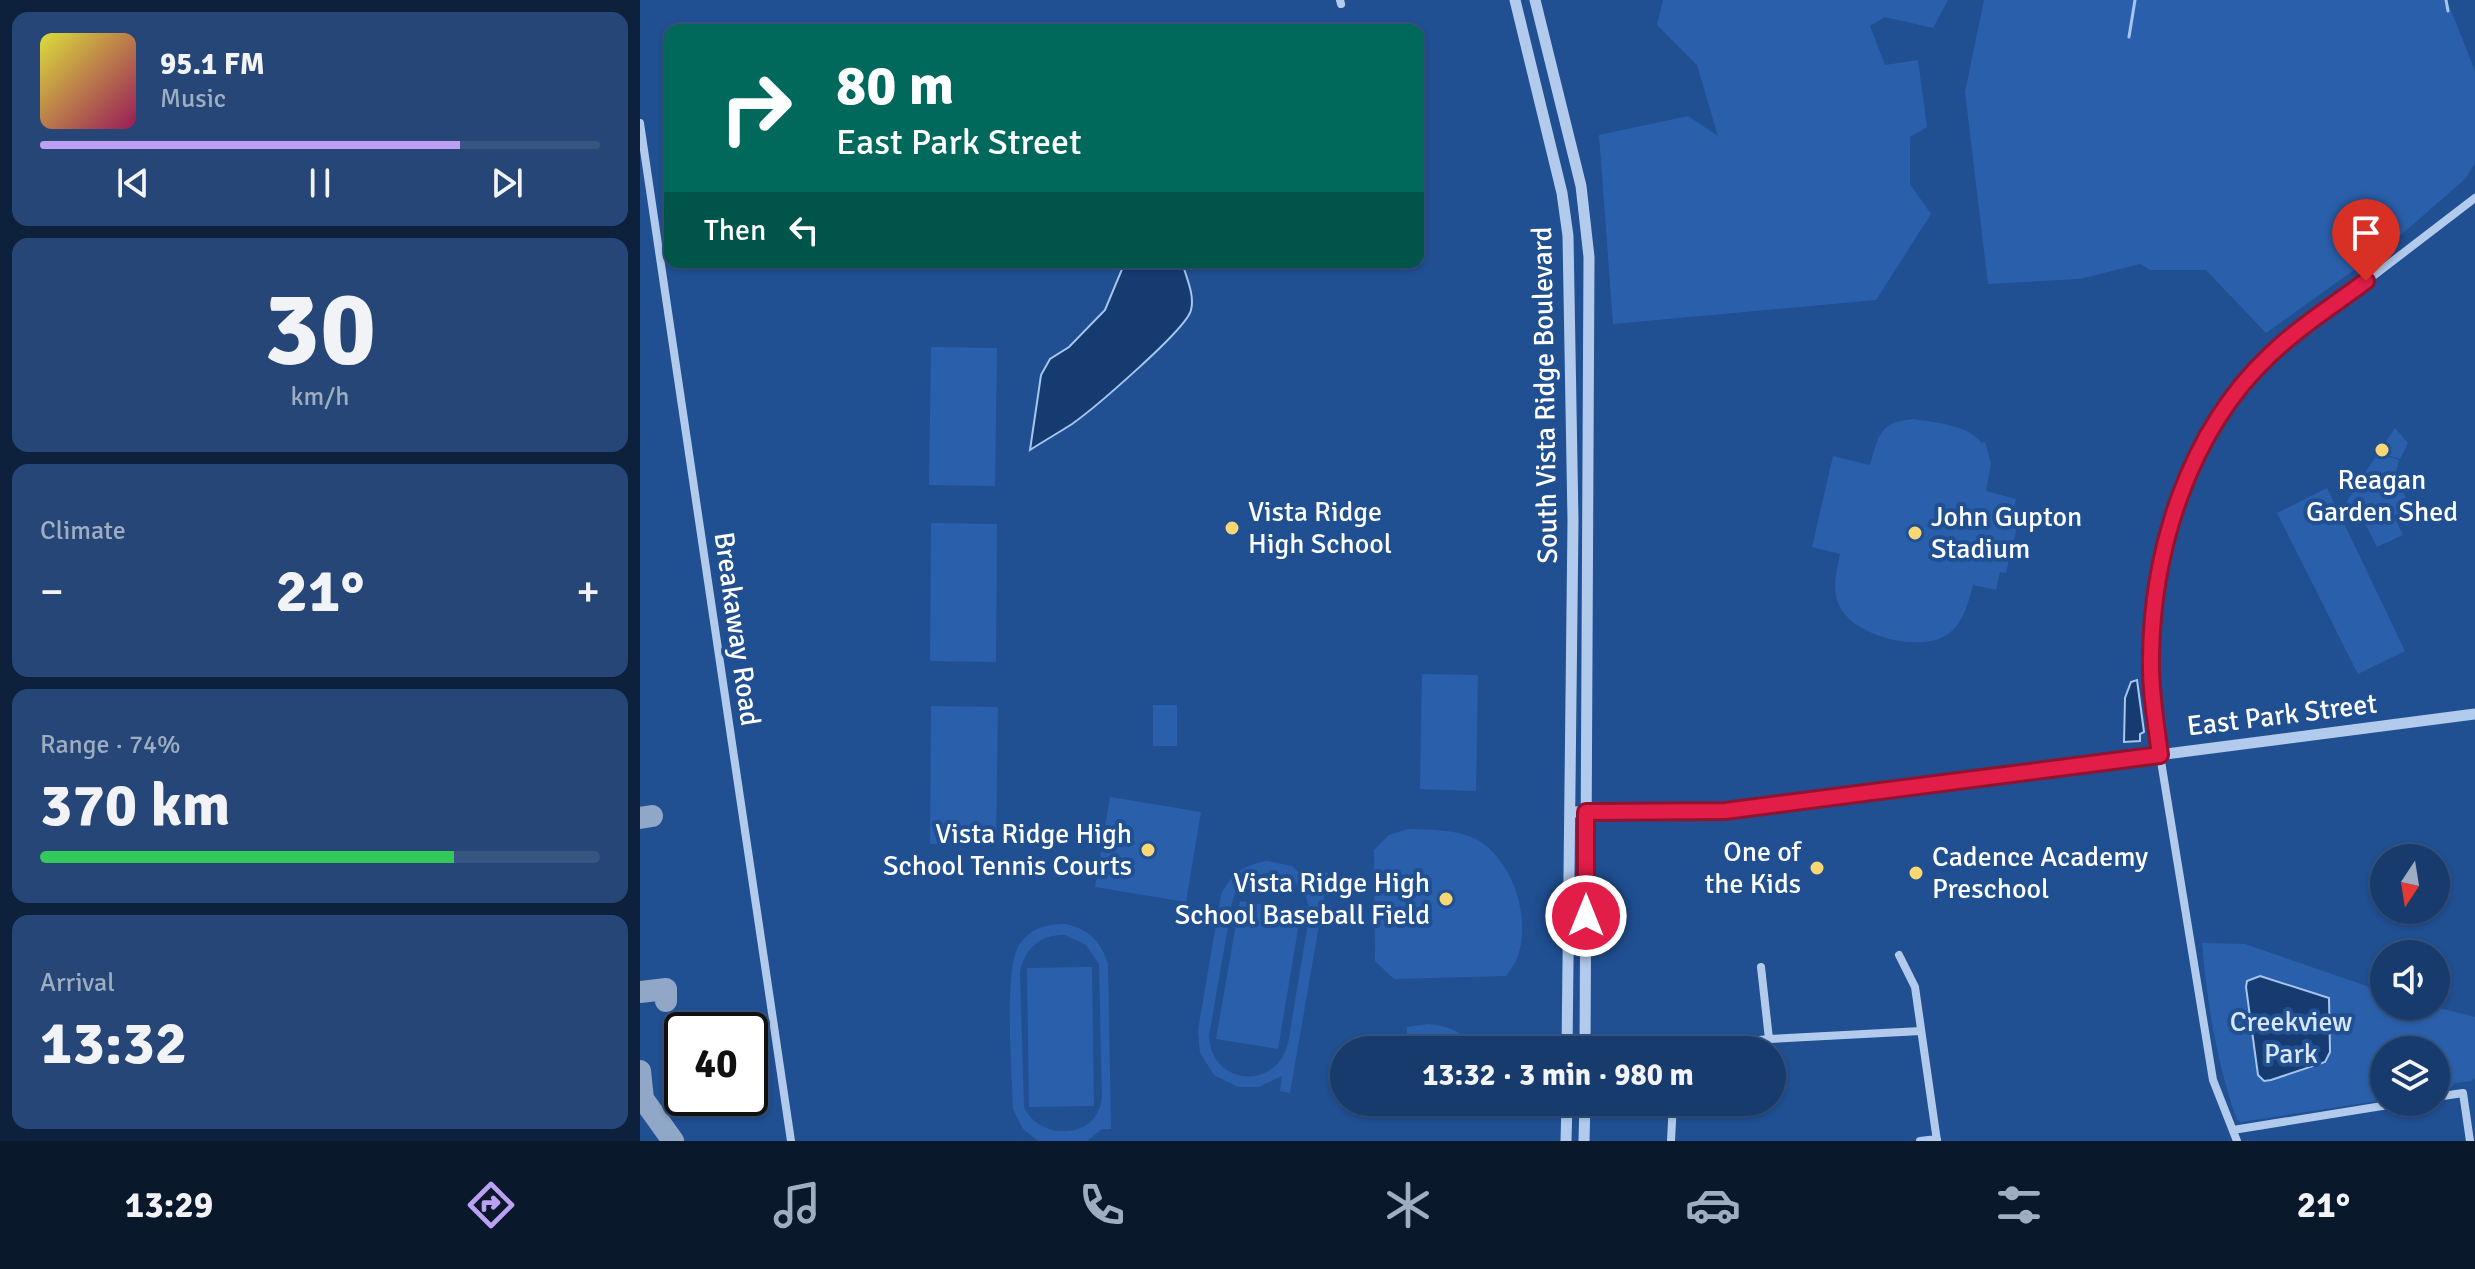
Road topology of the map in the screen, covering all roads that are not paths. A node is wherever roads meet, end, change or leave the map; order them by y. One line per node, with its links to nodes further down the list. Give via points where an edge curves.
1 (1515, 0): 7 (street, South Vista Ridge Boulevard, via 1568,236)
2 (1535, 0): 8 (street, South Vista Ridge Boulevard, via 1587,230)
3 (640, 123): 23 (street, Breakaway Road)
4 (2475, 198): 6 (street, via 2270,355 2227,406 2194,460 2170,520 2154,607 2151,672)
5 (2475, 714): 6 (street, East Park Street)
6 (2160, 755): 8 (street, East Park Street, via 1725,811); 21 (street, via 2213,1080)
7 (1570, 812): 8 (street, East Park Street); 12 (street, South Vista Ridge Boulevard)
8 (1586, 812): 13 (street, South Vista Ridge Boulevard)
9 (1899, 955): 11 (street, via 1915,987)
10 (1761, 967): 14 (street)
11 (1921, 1031): 15 (street); 22 (street)
12 (1567, 1036)
13 (1585, 1036)
14 (1769, 1036)
15 (1786, 1038)
16 (2450, 1095): 29 (street, via 2463,1093)
17 (2370, 1108): 21 (street)
18 (1567, 1116): 24 (street)
19 (1585, 1116): 25 (street)
20 (1672, 1116): 26 (street)
21 (2233, 1130): 28 (street)
22 (1937, 1140): 27 (street)
23 (791, 1141)
24 (1566, 1141)
25 (1584, 1141)
26 (1671, 1141)
27 (1920, 1141)
28 (2237, 1141)
29 (2470, 1141)

